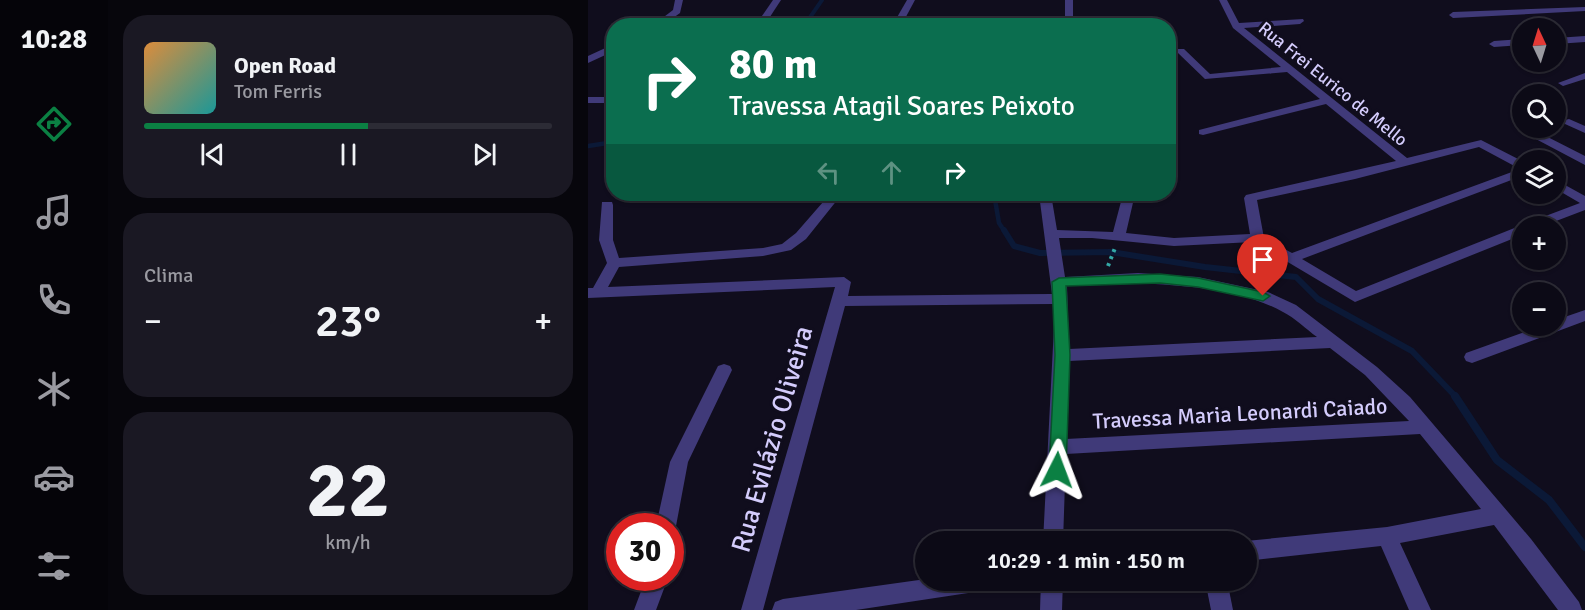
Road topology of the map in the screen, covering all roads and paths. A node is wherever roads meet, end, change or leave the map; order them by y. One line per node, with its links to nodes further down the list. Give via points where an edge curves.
1 (679, 0): 9 (street, via 677,11)
2 (777, 0): 10 (street)
3 (911, 0): 11 (street)
4 (1070, 0): 12 (street)
5 (1223, 0): 14 (street, Rua Frei Eurico de Mello)
6 (1561, 0): 7 (street)
7 (1583, 10): 8 (street)
8 (1453, 15)
9 (667, 18)
10 (765, 18)
11 (901, 18)
12 (1069, 18)
13 (1300, 21): 14 (street)
14 (1236, 27): 22 (street, Rua Frei Eurico de Mello)
15 (1585, 39): 16 (street)
16 (1566, 40)
17 (1512, 43): 18 (street)
18 (1494, 44)
19 (606, 51): 21 (street)
20 (1181, 51): 22 (street, via 1208,77)
21 (588, 60)
22 (1288, 69): 27 (street, Rua Frei Eurico de Mello)
23 (1585, 76): 24 (street)
24 (1563, 83)
25 (606, 98): 26 (street)
26 (588, 100)
27 (1326, 100): 30 (street); 34 (street, Rua Frei Eurico de Mello)
28 (1569, 122): 29 (street)
29 (1585, 130)
30 (1203, 132)
31 (1542, 138): 33 (street)
32 (1512, 160): 34 (street, via 1481,143)
33 (1585, 161)
34 (1404, 162): 46 (street, via 1250,198)
35 (1512, 176): 48 (street)
36 (1566, 190): 40 (street)
37 (830, 201): 49 (street, via 801,237 786,247)
38 (1046, 201): 47 (street)
39 (1127, 201): 45 (street)
40 (1585, 201)
41 (607, 205): 49 (street, via 606,240)
42 (1585, 206): 43 (street)
43 (1558, 216)
44 (1512, 234): 48 (street, via 1355,297)
45 (1119, 236): 46 (street, via 1174,242); 47 (street); 50 (path)
46 (1257, 238): 48 (street, via 1265,248)
47 (1054, 246): 51 (street)
48 (1291, 258)
49 (614, 263): 52 (street)
50 (1103, 280): 51 (street); 55 (street, via 1188,281 1270,299 1291,309)
51 (1060, 291): 53 (street); 56 (street)
52 (593, 292): 53 (street, Rua Evilázio Oliveira, via 844,282)
53 (839, 301): 71 (street, Rua Evilázio Oliveira)
54 (1585, 315): 57 (street)
55 (1335, 342): 56 (street); 59 (street, via 1388,386)
56 (1062, 355): 60 (street)
57 (1472, 357)
58 (724, 370): 61 (street, via 679,462)
59 (1425, 427): 60 (street, Travessa Maria Leonardi Caiado); 62 (street)
60 (1058, 447): 63 (street)
61 (669, 513)
62 (1499, 515): 64 (street); 76 (street)
63 (1054, 531)
64 (1387, 536): 65 (street); 75 (street)
65 (1257, 550)
66 (652, 591): 70 (street)
67 (915, 591): 72 (street)
68 (1052, 591): 73 (street)
69 (1218, 591): 74 (street)
70 (645, 610)
71 (752, 610)
72 (783, 610)
73 (1051, 610)
74 (1222, 610)
75 (1419, 610)
76 (1571, 610)

